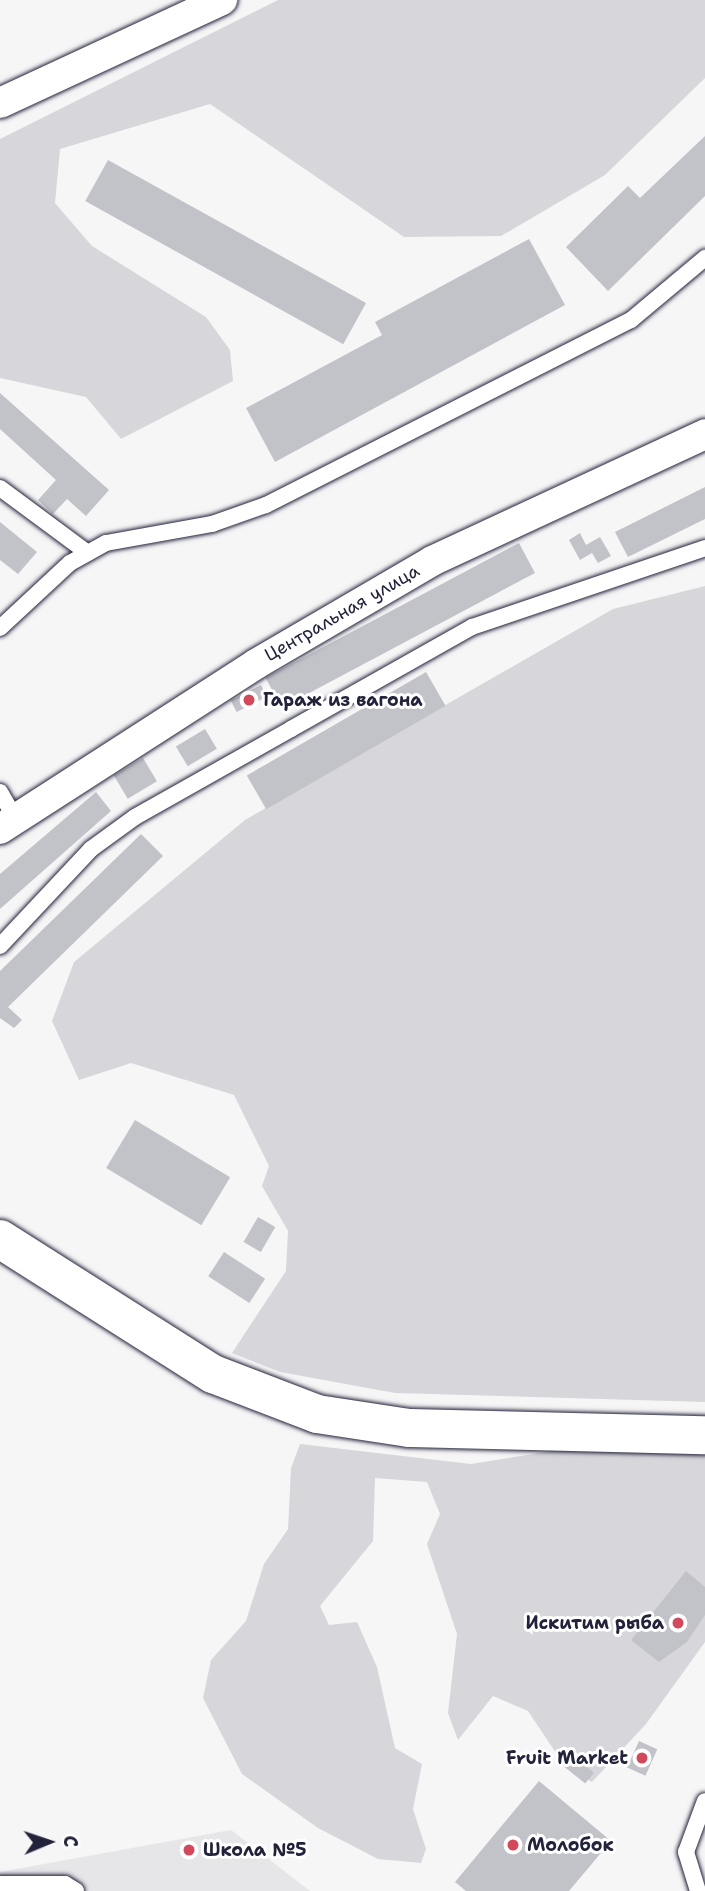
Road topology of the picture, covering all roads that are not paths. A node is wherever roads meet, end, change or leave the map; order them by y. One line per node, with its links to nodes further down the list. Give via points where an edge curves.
1 (222, 0): 2 (street)
2 (0, 103)
3 (705, 258): 7 (lane, via 631,320 266,505 212,524 133,535)
4 (705, 434): 10 (street, Центральная улица, via 432,561 256,664)
5 (0, 488): 7 (lane)
6 (705, 548): 11 (lane, via 539,601 460,634 135,817 91,849)
7 (88, 553): 8 (lane)
8 (0, 628)
9 (0, 792): 10 (lane)
10 (8, 823)
11 (0, 946)
12 (0, 1239): 13 (street, via 213,1374 317,1415 409,1428)
13 (705, 1435)
14 (705, 1801): 17 (lane, via 686,1852)
15 (0, 1884): 16 (lane, via 65,1884)
16 (76, 1891)
17 (698, 1891)

